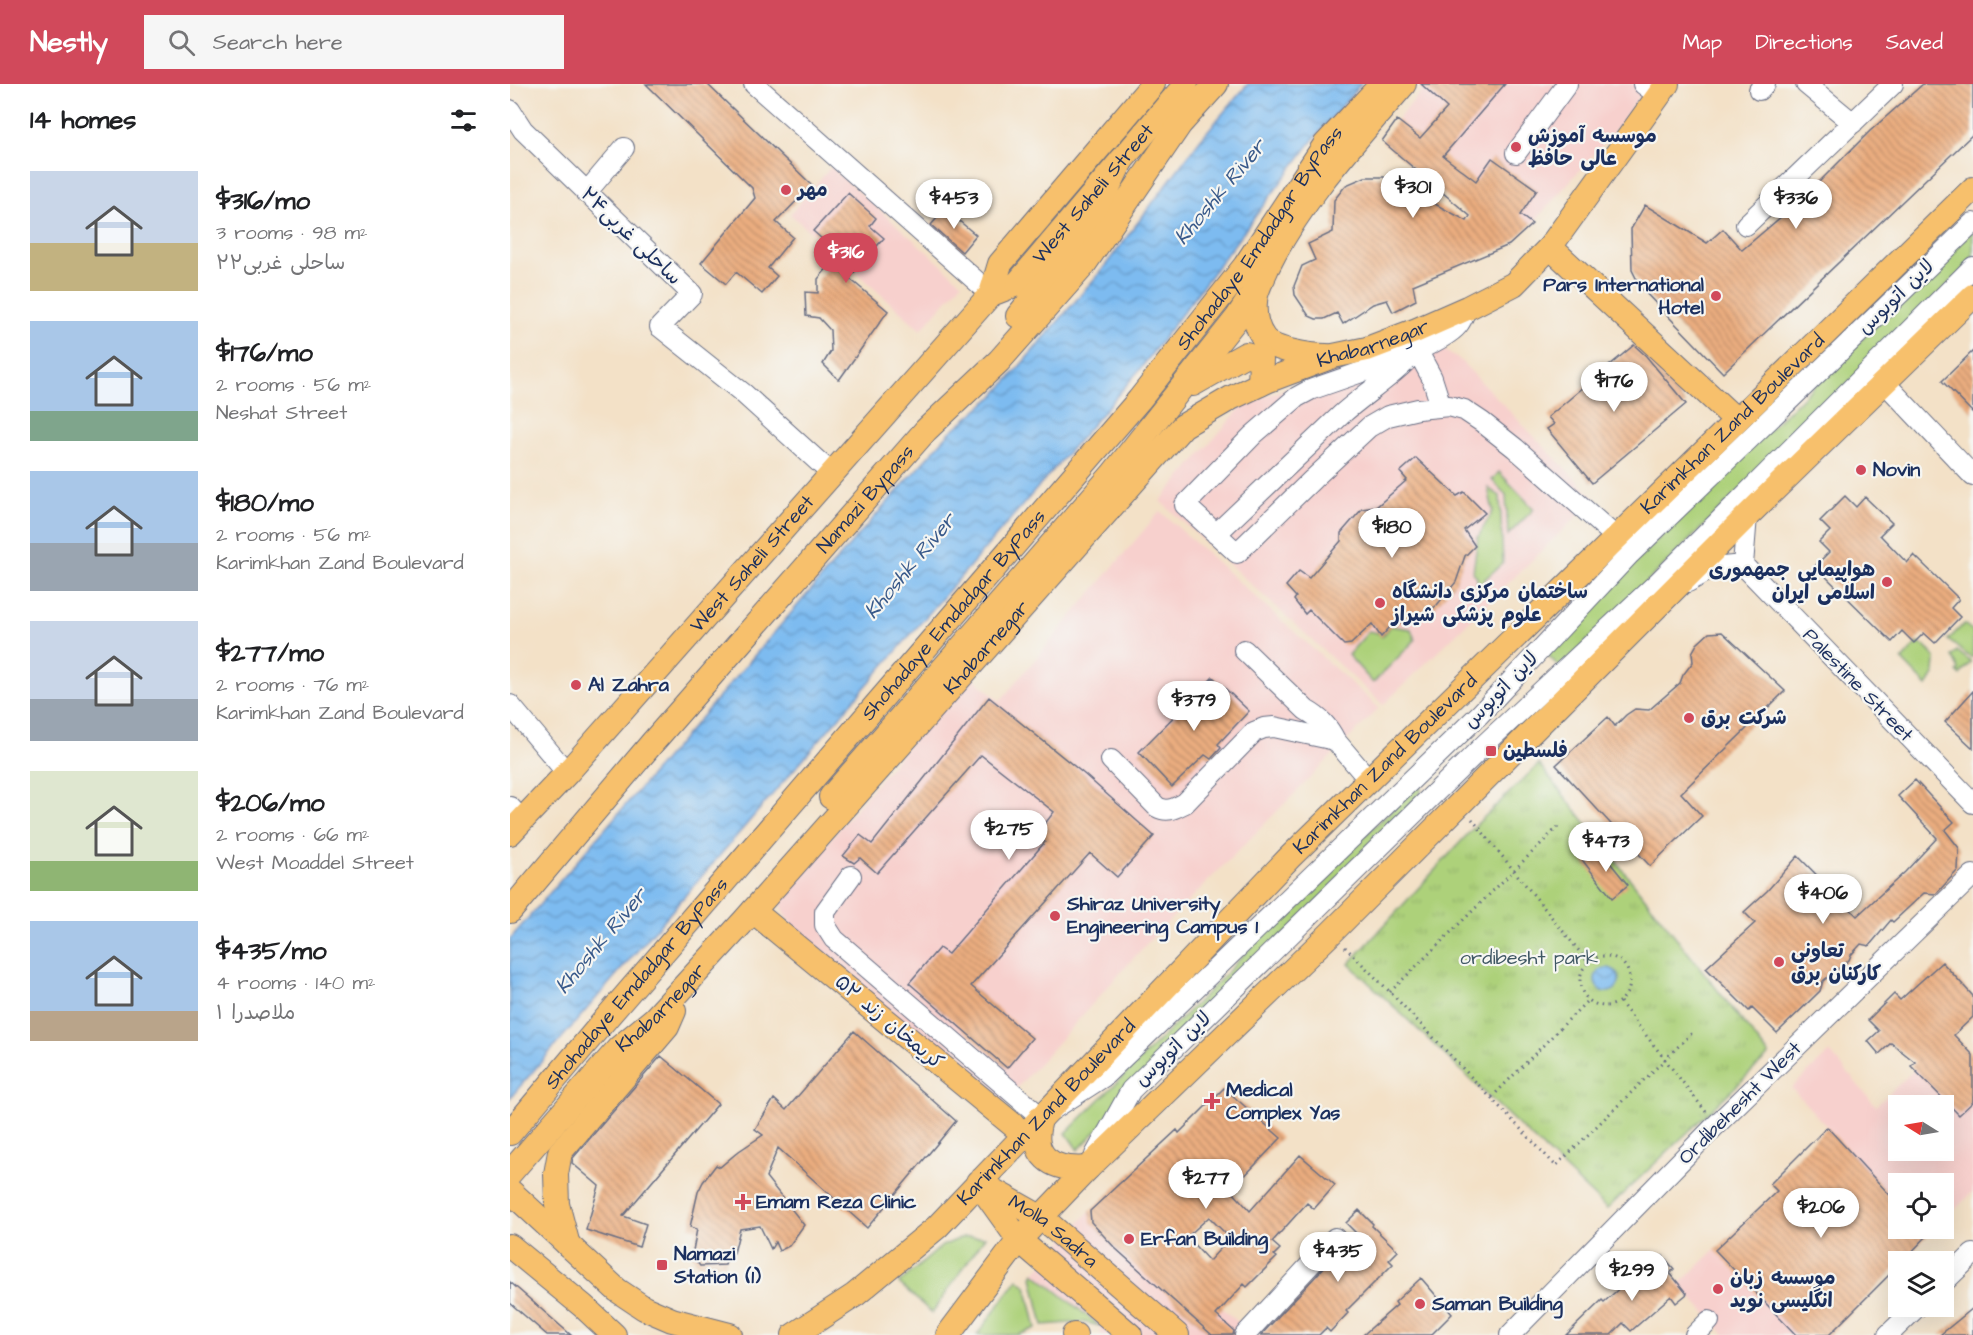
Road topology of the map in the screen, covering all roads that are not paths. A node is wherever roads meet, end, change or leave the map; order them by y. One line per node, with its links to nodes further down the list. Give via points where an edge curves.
1 (754, 84): 23 (street)
2 (1186, 84): 15 (main road, West Saheli Street)
3 (1216, 84): 33 (main road, Namazi Bypass, via 1180,124 1083,266 999,361)
4 (1382, 84): 58 (main road, Shohadaye Emdadgar ByPass, via 1325,145 1245,266 1139,400)
5 (1404, 84): 22 (main road, via 1310,197 1278,246)
6 (1567, 84): 14 (street)
7 (1806, 84): 12 (street)
8 (1893, 84): 12 (street)
9 (1147, 86): 23 (main road, West Saheli Street, via 1000,264)
10 (1656, 88): 20 (main road, Khabarnegar)
11 (510, 110): 17 (street, ساحلی غربی۲۴, via 523,130)
12 (1853, 123): 19 (street)
13 (624, 148): 17 (street)
14 (1515, 153)
15 (1121, 161): 23 (main road, West Saheli Street, via 1017,284); 33 (main road, via 1088,230)
16 (1973, 189): 32 (main road, Karimkhan Zand Boulevard)
17 (586, 193): 34 (street, ساحلی غربی۲۴, via 692,294 660,327 743,393)
18 (1973, 223): 57 (street, لاین اتوبوس, via 1630,554 1471,722 1120,1061 1103,1077)
19 (1746, 225)
20 (1550, 247): 25 (main road, Khabarnegar, via 1514,284); 32 (main road)
21 (1973, 267): 60 (street, لاین اتوبوس, via 1658,583 1486,743 1131,1090)
22 (1263, 278): 27 (main road, via 1255,300 1256,323 1264,339 1308,356); 30 (main road)
23 (992, 294): 34 (main road, West Saheli Street)
24 (1973, 297): 28 (main road)
25 (1467, 308): 26 (street, via 1458,325); 27 (main road, Khabarnegar, via 1367,349)
26 (1417, 350): 31 (street); 37 (street, via 1394,374 1342,414); 37 (street, via 1310,390 1253,435 1185,505)
27 (1333, 356): 29 (main road, Khabarnegar)
28 (1885, 383): 35 (street); 36 (main road)
29 (1260, 384): 30 (main road, via 1262,359 1246,354); 54 (main road, Khabarnegar, via 1183,426)
30 (1179, 393): 56 (main road, via 1112,475 647,1007)
31 (1441, 406): 37 (street, via 1388,416 1369,427 1237,553); 38 (street, via 1464,410 1482,422)
32 (1737, 420): 38 (main road, Karimkhan Zand Boulevard)
33 (926, 430): 53 (main road, Namazi Bypass)
34 (832, 474): 47 (main road, West Saheli Street)
35 (1973, 476)
36 (1747, 516): 39 (street); 40 (main road)
37 (1216, 534)
38 (1618, 539): 48 (main road, Karimkhan Zand Boulevard)
39 (1743, 565): 40 (street, via 1713,568); 49 (street, Palestine Street)
40 (1672, 591): 60 (main road, via 1331,933)
41 (1245, 650): 43 (street)
42 (510, 705): 47 (street)
43 (1306, 710): 44 (street, via 1294,711); 45 (street, via 1318,717)
44 (1274, 727): 45 (street); 46 (street, via 1254,732 1185,803 1173,809 1157,807)
45 (1335, 740): 48 (street)
46 (1111, 760)
47 (567, 773): 50 (main road, West Saheli Street)
48 (1369, 780): 57 (main road, Karimkhan Zand Boulevard)
49 (1973, 804)
50 (514, 820)
51 (1973, 874): 80 (street, Ordibehesht West)
52 (851, 876): 57 (street, via 825,912 825,925 834,939)
53 (510, 911)
54 (753, 911): 55 (main road, Khabarnegar); 59 (main road, کریمخان زند ۵۲)
55 (685, 986): 56 (main road, Khabarnegar); 66 (main road, via 667,1027 560,1152 557,1204)
56 (619, 1048): 62 (main road, Khabarnegar)
57 (1041, 1117): 59 (main road, Karimkhan Zand Boulevard); 60 (main road, via 1037,1144 1046,1160 1060,1167)
58 (510, 1133)
59 (1024, 1134): 61 (main road, Karimkhan Zand Boulevard)
60 (1088, 1168): 63 (main road)
61 (978, 1182): 63 (main road, Molla Sadra); 65 (main road, Molla Sadra); 75 (main road, Karimkhan Zand Boulevard, via 936,1227 864,1288)
62 (511, 1186): 66 (main road)
63 (1042, 1218): 65 (main road); 78 (main road, Molla Sadra)
64 (1335, 1238): 79 (street)
65 (1019, 1240): 76 (main road); 77 (main road, Molla Sadra)
66 (568, 1245): 72 (main road, via 617,1290)
67 (510, 1246): 73 (main road)
68 (1973, 1254): 69 (street)
69 (1954, 1272)
70 (1907, 1317): 82 (street)
71 (1709, 1321): 81 (street)
72 (675, 1327): 74 (main road)
73 (614, 1335)
74 (730, 1335)
75 (794, 1335)
76 (948, 1335)
77 (1130, 1335)
78 (1177, 1335)
79 (1245, 1335)
80 (1510, 1335)
81 (1695, 1335)
82 (1888, 1335)

